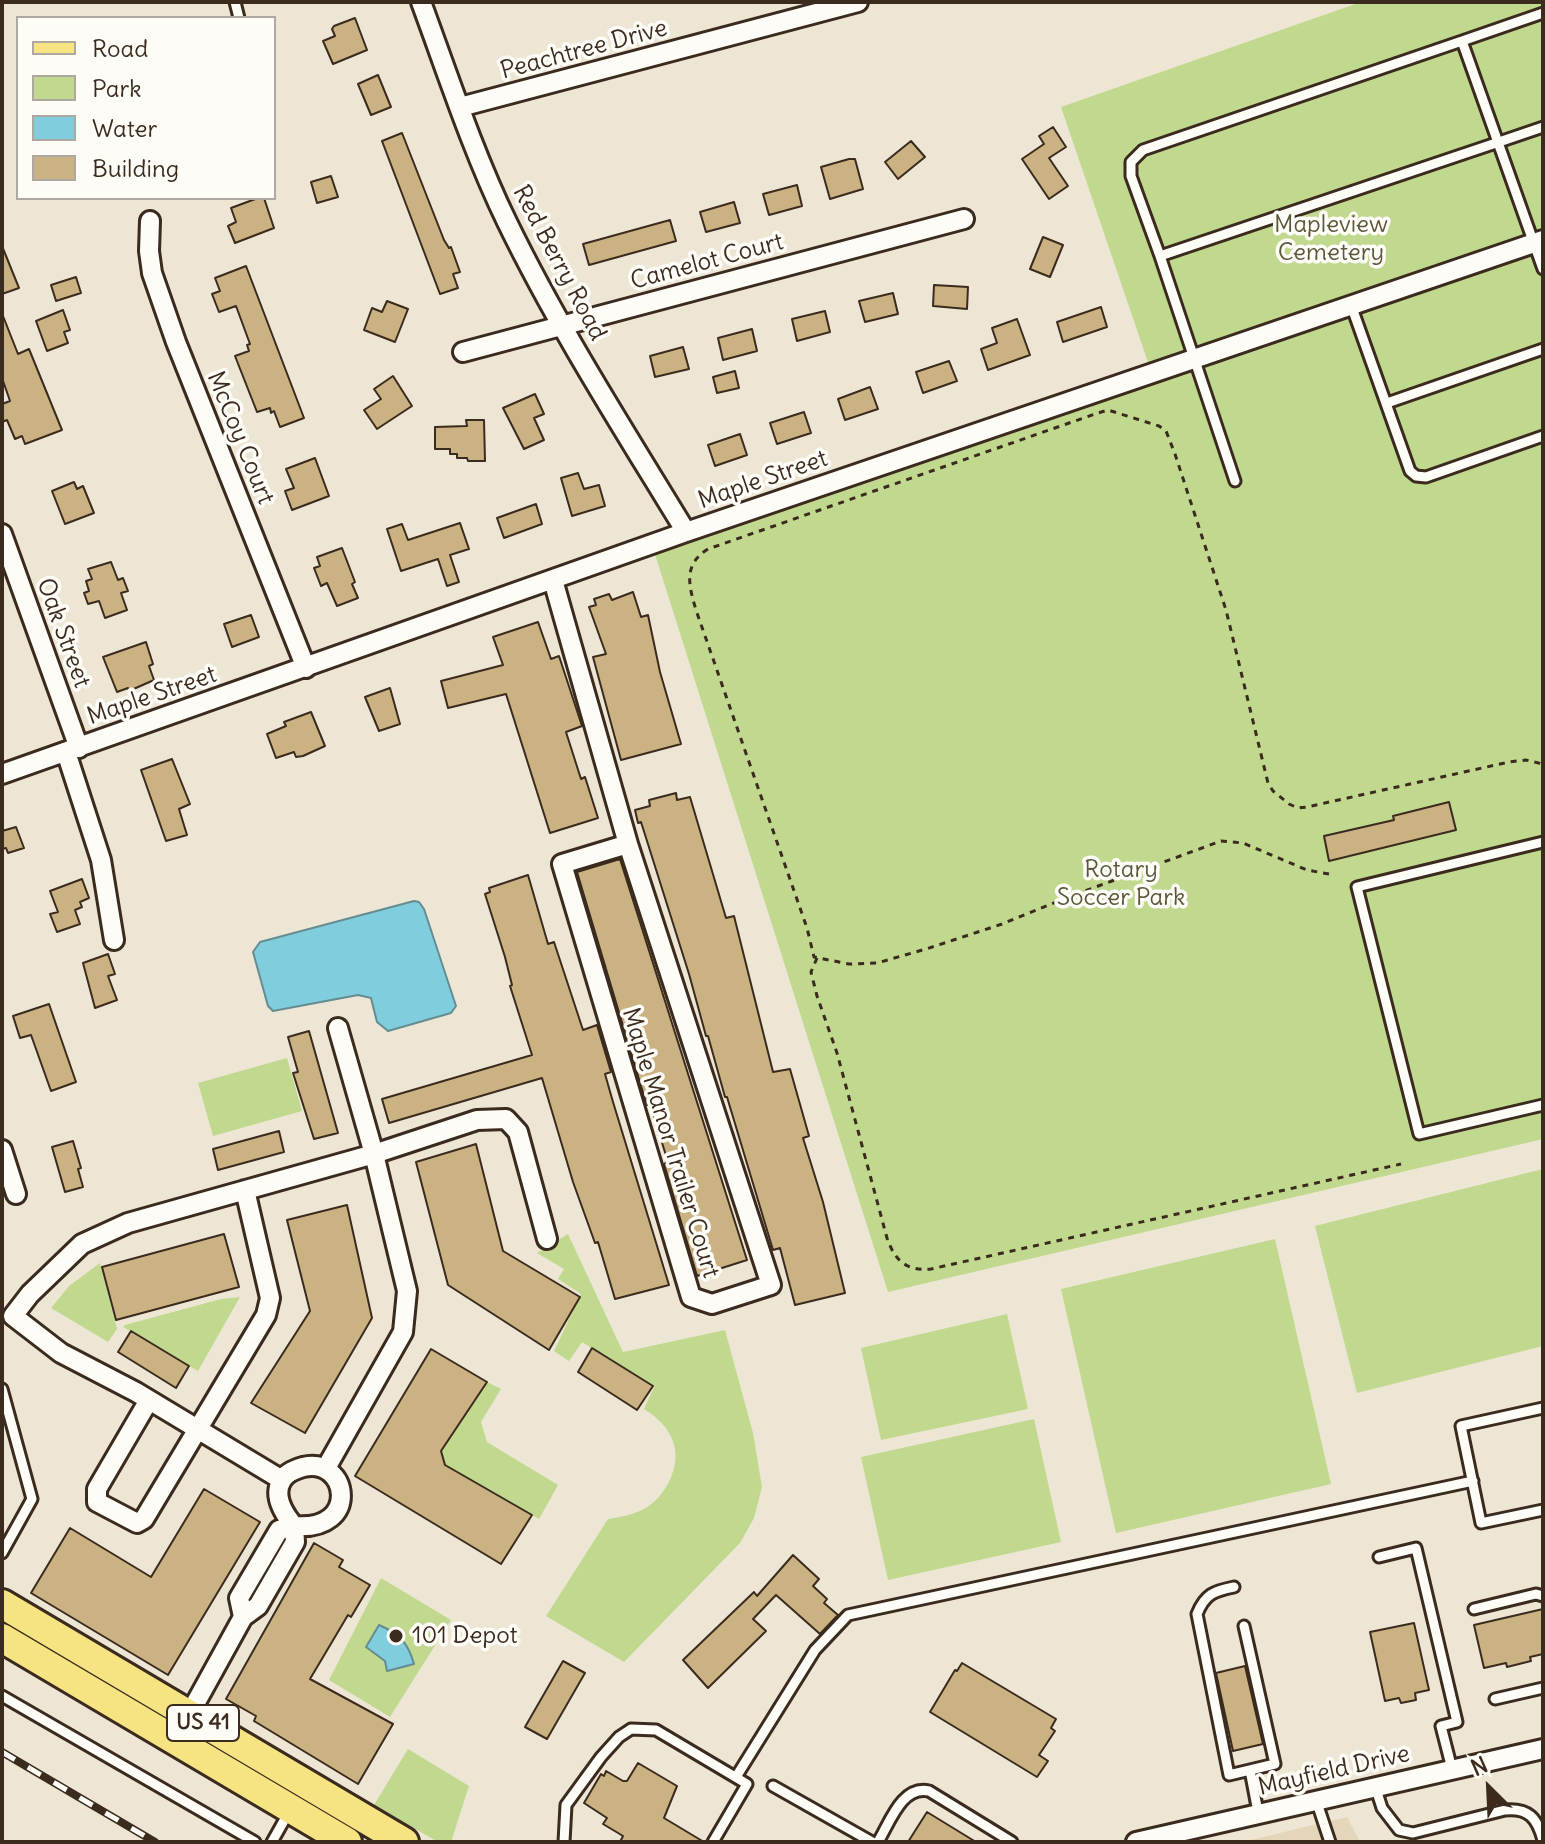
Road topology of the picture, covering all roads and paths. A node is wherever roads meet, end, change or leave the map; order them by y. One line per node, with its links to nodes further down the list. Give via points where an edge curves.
1 (421, 2): 5 (street, Red Berry Road)
2 (858, 2): 5 (street, Peachtree Drive)
3 (1543, 13): 4 (lane)
4 (1462, 41): 7 (lane); 11 (lane, via 1143,150 1131,162 1131,176)
5 (460, 107): 14 (street, Red Berry Road, via 505,218)
6 (1543, 127): 7 (lane)
7 (1499, 142): 10 (lane); 11 (lane)
8 (964, 219): 14 (street, Camelot Court)
9 (150, 221): 24 (street, McCoy Court, via 152,273 166,314)
10 (1539, 241): 12 (lane); 13 (street, Maple Street)
11 (1160, 256): 17 (lane)
12 (1543, 269)
13 (1351, 305): 17 (street, Maple Street); 18 (lane)
14 (562, 326): 16 (street, Camelot Court); 21 (street, Red Berry Road)
15 (1543, 349): 18 (lane)
16 (463, 352)
17 (1192, 359): 20 (lane); 21 (street, Maple Street)
18 (1387, 403): 19 (lane, via 1416,476)
19 (1543, 436)
20 (1235, 481)
21 (686, 532): 23 (street, Maple Street)
22 (2, 534): 25 (street, Oak Street)
23 (553, 580): 24 (street, Maple Street); 29 (street, Maple Manor Trailer Court)
24 (306, 668): 25 (street, Maple Street)
25 (72, 750): 27 (street, Maple Street); 31 (street, Oak Street, via 101,860)
26 (1543, 764): 32 (path, via 1509,762 1307,807 1282,799 1268,783 1226,610 1166,431 1108,410 708,549 693,561 689,586 697,613)
27 (2, 774)
28 (1543, 842): 34 (lane, via 1357,887 1419,1134)
29 (628, 844): 29 (street, Maple Manor Trailer Court, via 771,1285 712,1304 691,1297 562,864)
30 (1329, 874): 32 (path, via 1243,843 1221,841 926,949 877,963)
31 (114, 940)
32 (817, 958): 37 (path, via 811,972 817,996 887,1238 892,1254 914,1270)
33 (338, 1028): 36 (street)
34 (1543, 1105)
35 (2, 1150): 39 (street)
36 (374, 1154): 38 (street); 40 (street, via 477,1120 506,1119 518,1132); 48 (street, via 407,1291 403,1332)
37 (1401, 1164)
38 (245, 1190): 41 (street, via 128,1223 82,1244); 46 (street, via 270,1298 266,1315)
39 (16, 1194)
40 (547, 1239)
41 (7, 1314): 43 (street, via 61,1353)
42 (2, 1389): 45 (lane)
43 (149, 1400): 46 (street); 46 (street, via 97,1489 97,1502 137,1523 144,1519)
44 (1543, 1408): 50 (lane, via 1461,1426)
45 (13, 1428): 47 (lane); 53 (lane, via 32,1499)
46 (197, 1428): 49 (street)
47 (2, 1431)
48 (326, 1468): 49 (street, via 308,1466); 52 (street, via 338,1481 339,1511 310,1527)
49 (282, 1480): 52 (street, via 281,1510)
50 (1473, 1481): 51 (lane, via 1481,1523); 69 (lane, via 848,1615 815,1650)
51 (1543, 1510)
52 (293, 1527): 64 (street, via 295,1542 258,1606 243,1617)
53 (2, 1553)
54 (1379, 1557): 67 (lane, via 1416,1548 1457,1722 1441,1726)
55 (1234, 1587): 68 (lane, via 1211,1592 1197,1614 1229,1775)
56 (1543, 1596): 58 (lane)
57 (2, 1604): 64 (main road, US 41)
58 (1474, 1609)
59 (1244, 1626): 68 (lane, via 1275,1764)
60 (2, 1638): 65 (main road, US 41)
61 (1543, 1688): 63 (lane)
62 (2, 1696): 76 (lane)
63 (1495, 1699)
64 (189, 1715): 65 (street); 79 (main road, US 41)
65 (174, 1740): 73 (main road, US 41)
66 (1543, 1749): 67 (street, Mayfield Drive)
67 (1452, 1769): 71 (street, Mayfield Drive)
68 (1250, 1770): 74 (lane)
69 (736, 1777): 80 (lane, via 656,1730 631,1729 601,1757 566,1805); 81 (lane, via 747,1784)
70 (773, 1786): 82 (lane)
71 (1375, 1786): 72 (street, Mayfield Drive); 75 (lane, via 1382,1808 1399,1830 1413,1833 1520,1809 1533,1817)
72 (1316, 1799): 74 (street, Mayfield Drive); 85 (lane)
73 (291, 1809): 77 (lane); 78 (main road, US 41)
74 (1258, 1812): 84 (street, Mayfield Drive)
75 (1543, 1840)
76 (255, 1842)
77 (272, 1842)
78 (347, 1842)
79 (404, 1842)
80 (564, 1842)
81 (713, 1842)
82 (875, 1842): 83 (lane, via 903,1799 920,1789)
83 (1011, 1842)
84 (1136, 1842)
85 (1330, 1842)

